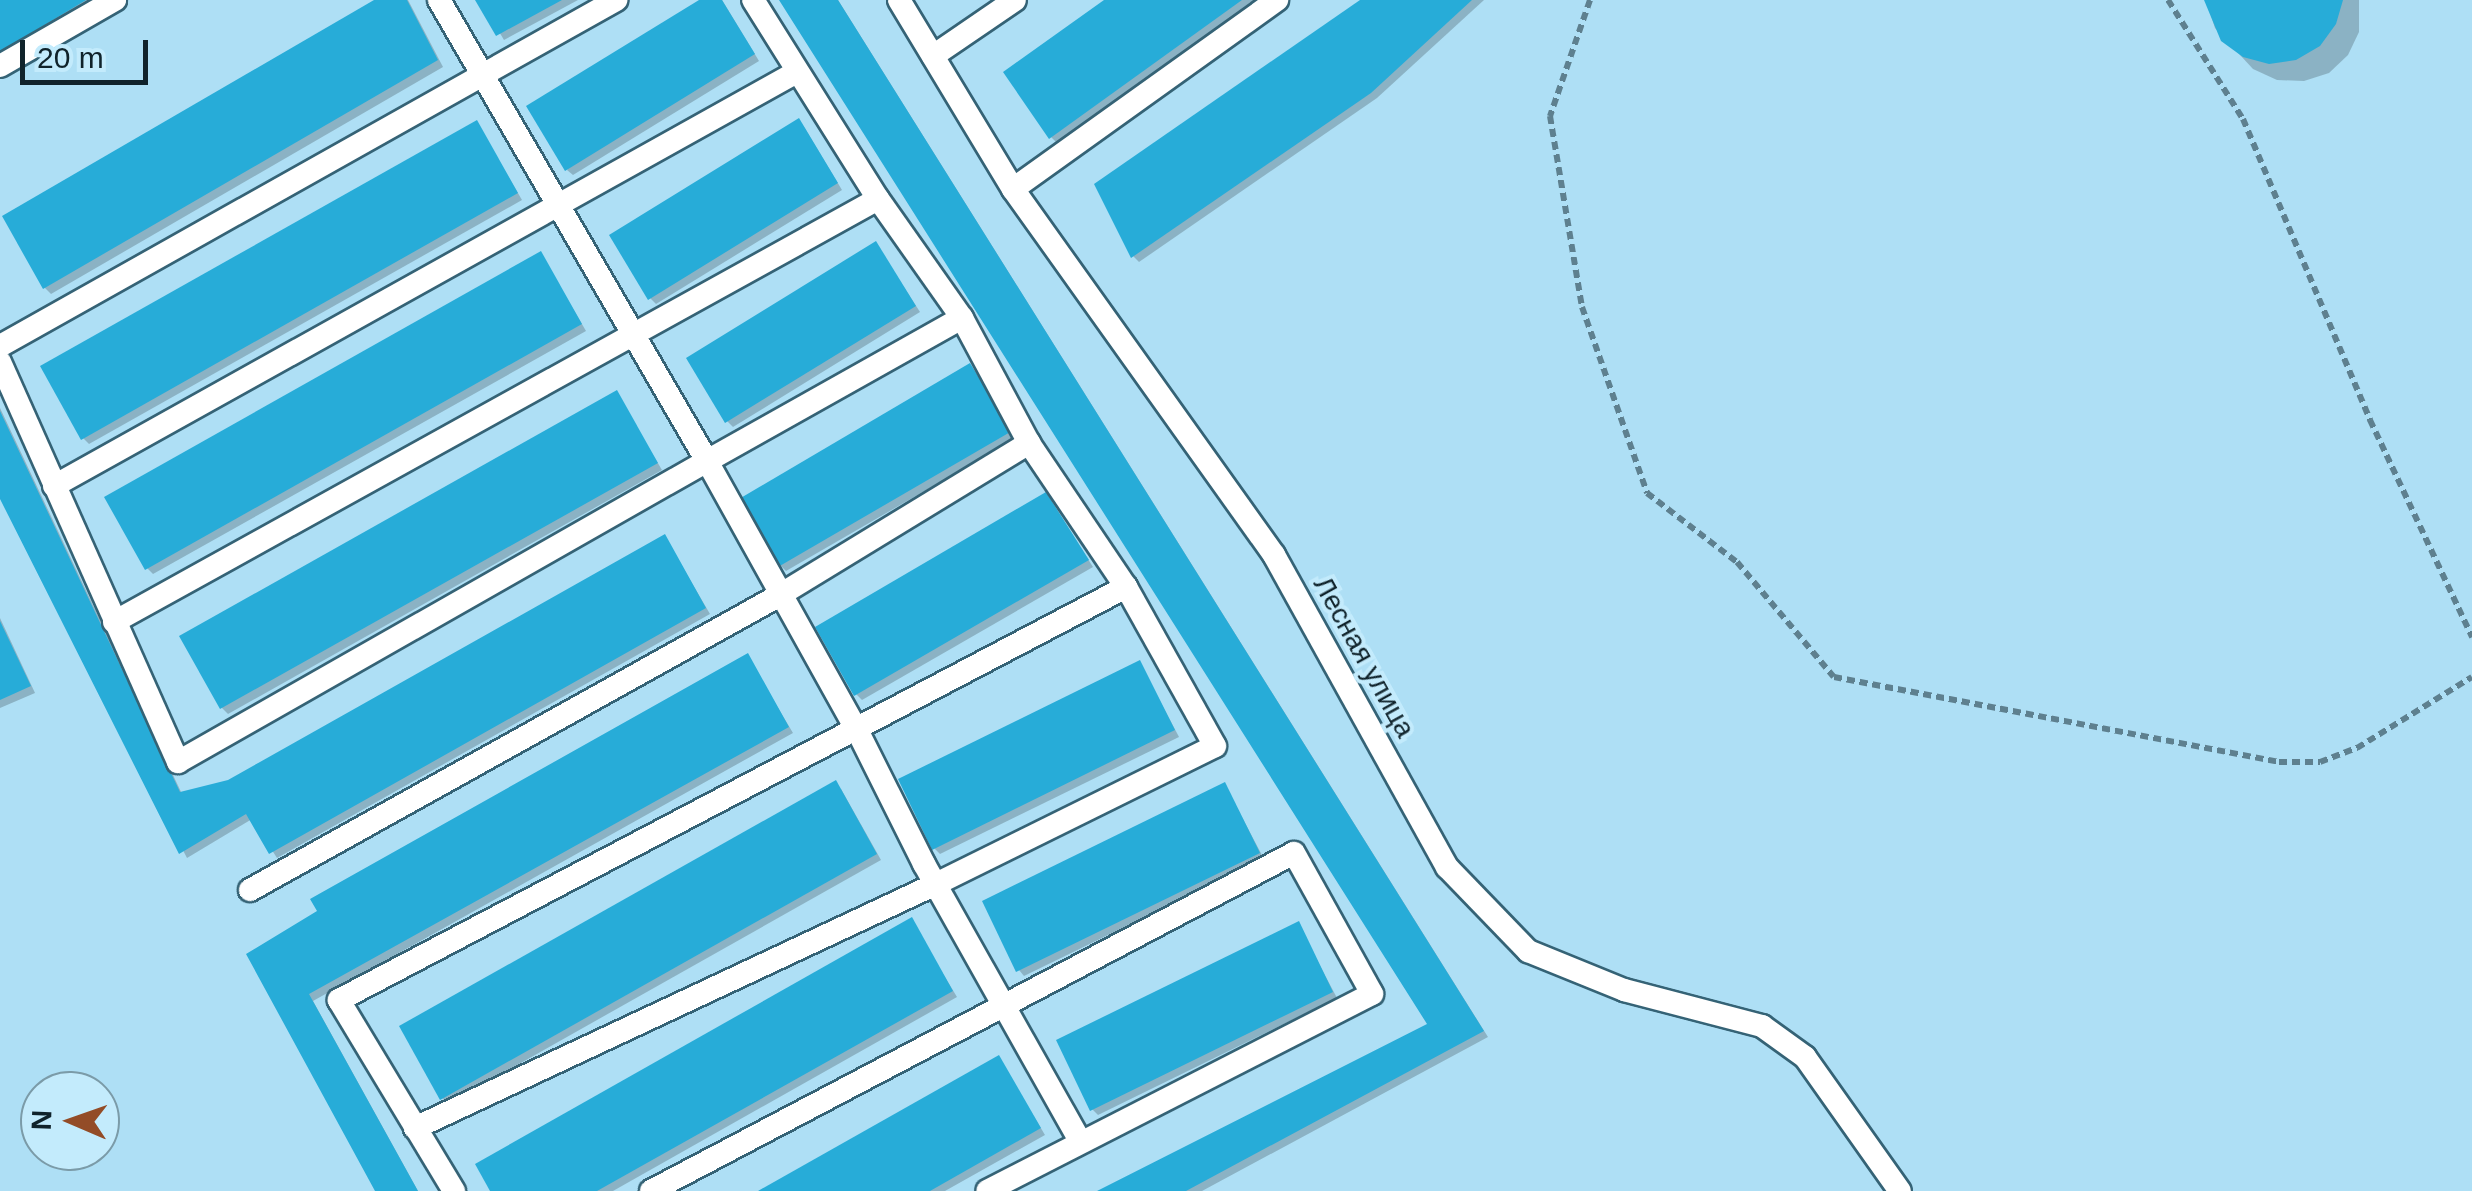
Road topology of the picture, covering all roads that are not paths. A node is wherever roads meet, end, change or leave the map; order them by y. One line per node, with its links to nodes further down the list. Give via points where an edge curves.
1 (114, 0): 9 (lane)
2 (439, 0): 11 (lane)
3 (616, 0): 11 (lane)
4 (753, 0): 10 (lane)
5 (899, 0): 8 (lane, Лесная улица)
6 (1014, 0): 8 (lane)
7 (1278, 0): 12 (lane)
8 (934, 56): 12 (lane, Лесная улица)
9 (0, 66)
10 (796, 73): 13 (lane); 14 (lane)
11 (482, 75): 14 (lane); 17 (lane)
12 (1014, 188): 34 (lane, Лесная улица, via 1274,555 1447,868 1528,950 1624,990 1762,1026 1804,1057)
13 (878, 200): 15 (lane); 16 (lane)
14 (558, 205): 16 (lane); 21 (lane)
15 (962, 318): 19 (lane); 20 (lane)
16 (634, 334): 20 (lane); 24 (lane)
17 (0, 346)
18 (0, 362): 21 (lane)
19 (1028, 444): 22 (lane); 23 (lane)
20 (707, 460): 23 (lane); 24 (lane, via 178,762)
21 (54, 486): 24 (lane)
22 (1126, 587): 25 (lane); 26 (lane, via 1215,746)
23 (780, 595): 25 (lane); 27 (lane)
24 (114, 622)
25 (857, 730): 26 (lane); 29 (lane, via 339,1000)
26 (936, 884): 28 (lane); 29 (lane)
27 (250, 890)
28 (1004, 1005): 30 (lane); 30 (lane, via 1294,853 1372,994); 32 (lane)
29 (415, 1128): 31 (lane)
30 (1080, 1140): 33 (lane)
31 (454, 1191)
32 (650, 1191)
33 (987, 1191)
34 (1900, 1191)

